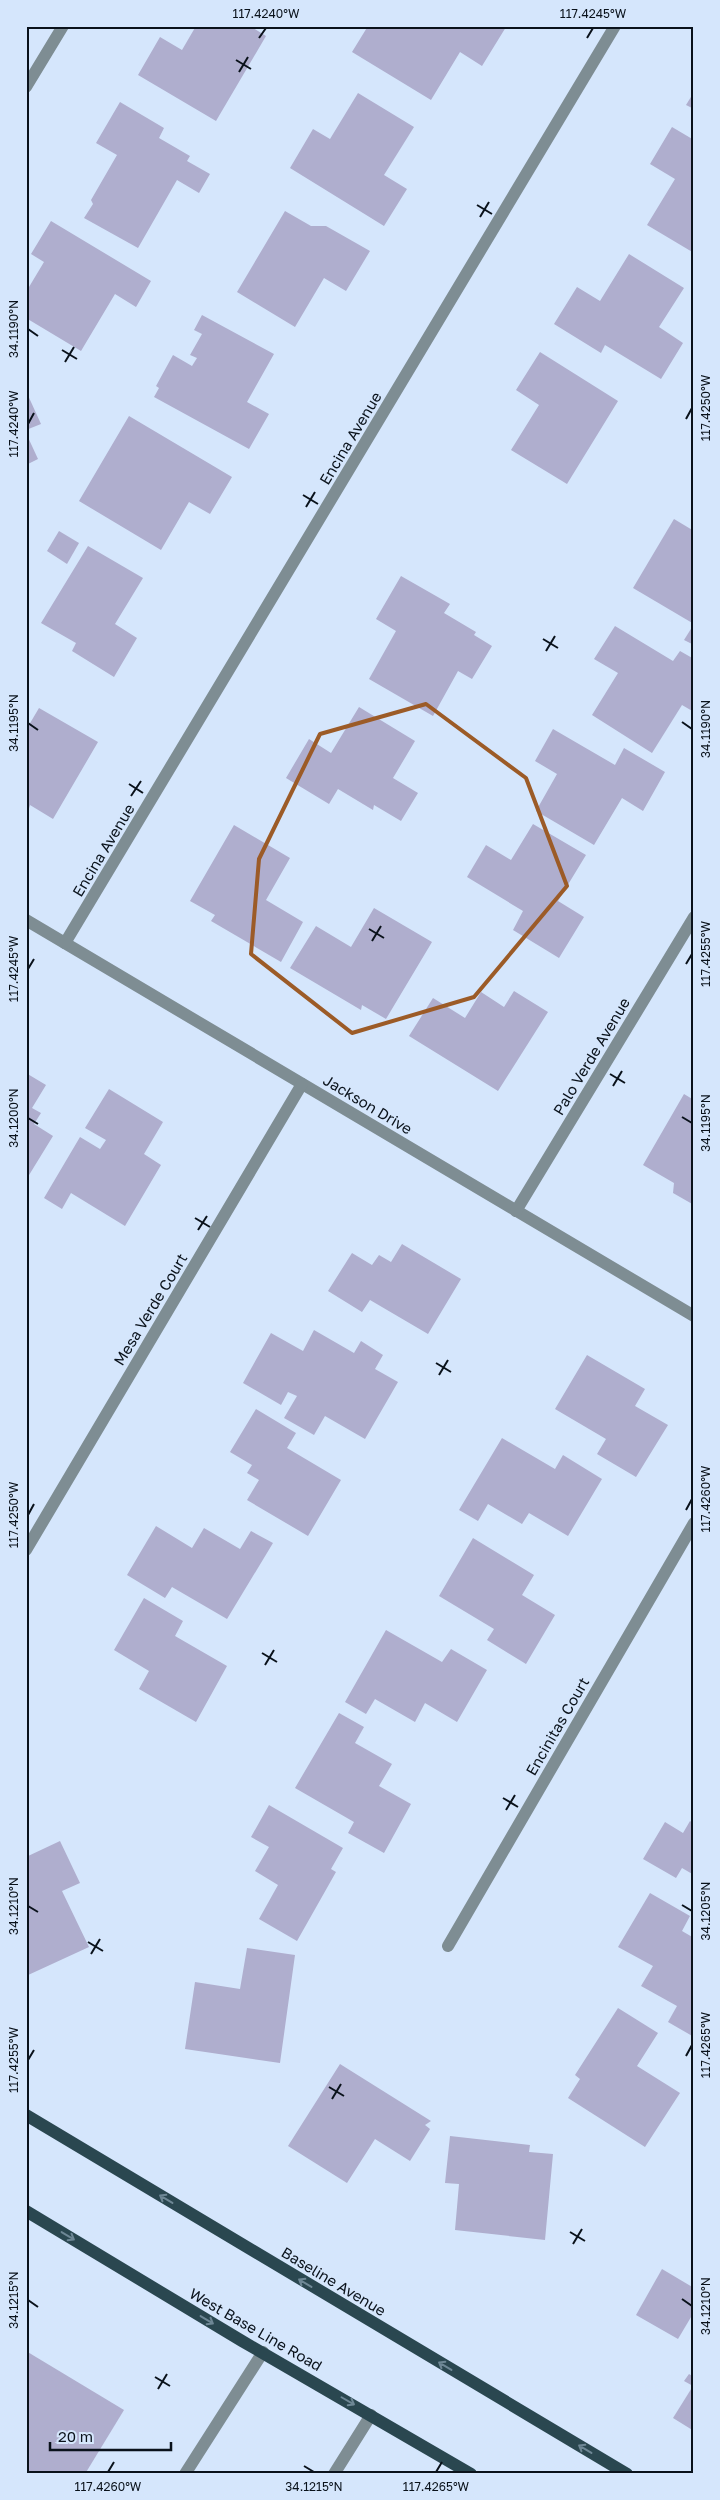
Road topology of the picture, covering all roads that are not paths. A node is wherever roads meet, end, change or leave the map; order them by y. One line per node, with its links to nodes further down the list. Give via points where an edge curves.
1 (63, 26): 3 (street)
2 (615, 26): 6 (street, Encina Avenue)
3 (26, 87)
4 (694, 917): 8 (street, Palo Verde Avenue)
5 (26, 920): 6 (street, Jackson Drive)
6 (65, 943): 7 (street, Jackson Drive)
7 (302, 1084): 8 (street, Jackson Drive); 11 (street, Mesa Verde Court)
8 (516, 1211): 9 (street, Jackson Drive)
9 (694, 1316)
10 (694, 1523): 12 (street, Encinitas Court)
11 (26, 1550)
12 (448, 1946)
13 (26, 2115): 20 (main road, Baseline Avenue, one-way to 13)
14 (26, 2211): 15 (main road, West Base Line Road, one-way to 15)
15 (263, 2352): 16 (main road, West Base Line Road, one-way to 16); 17 (street)
16 (370, 2415): 18 (street); 19 (main road, West Base Line Road)
17 (185, 2474)
18 (334, 2474)
19 (471, 2474)
20 (627, 2474)

